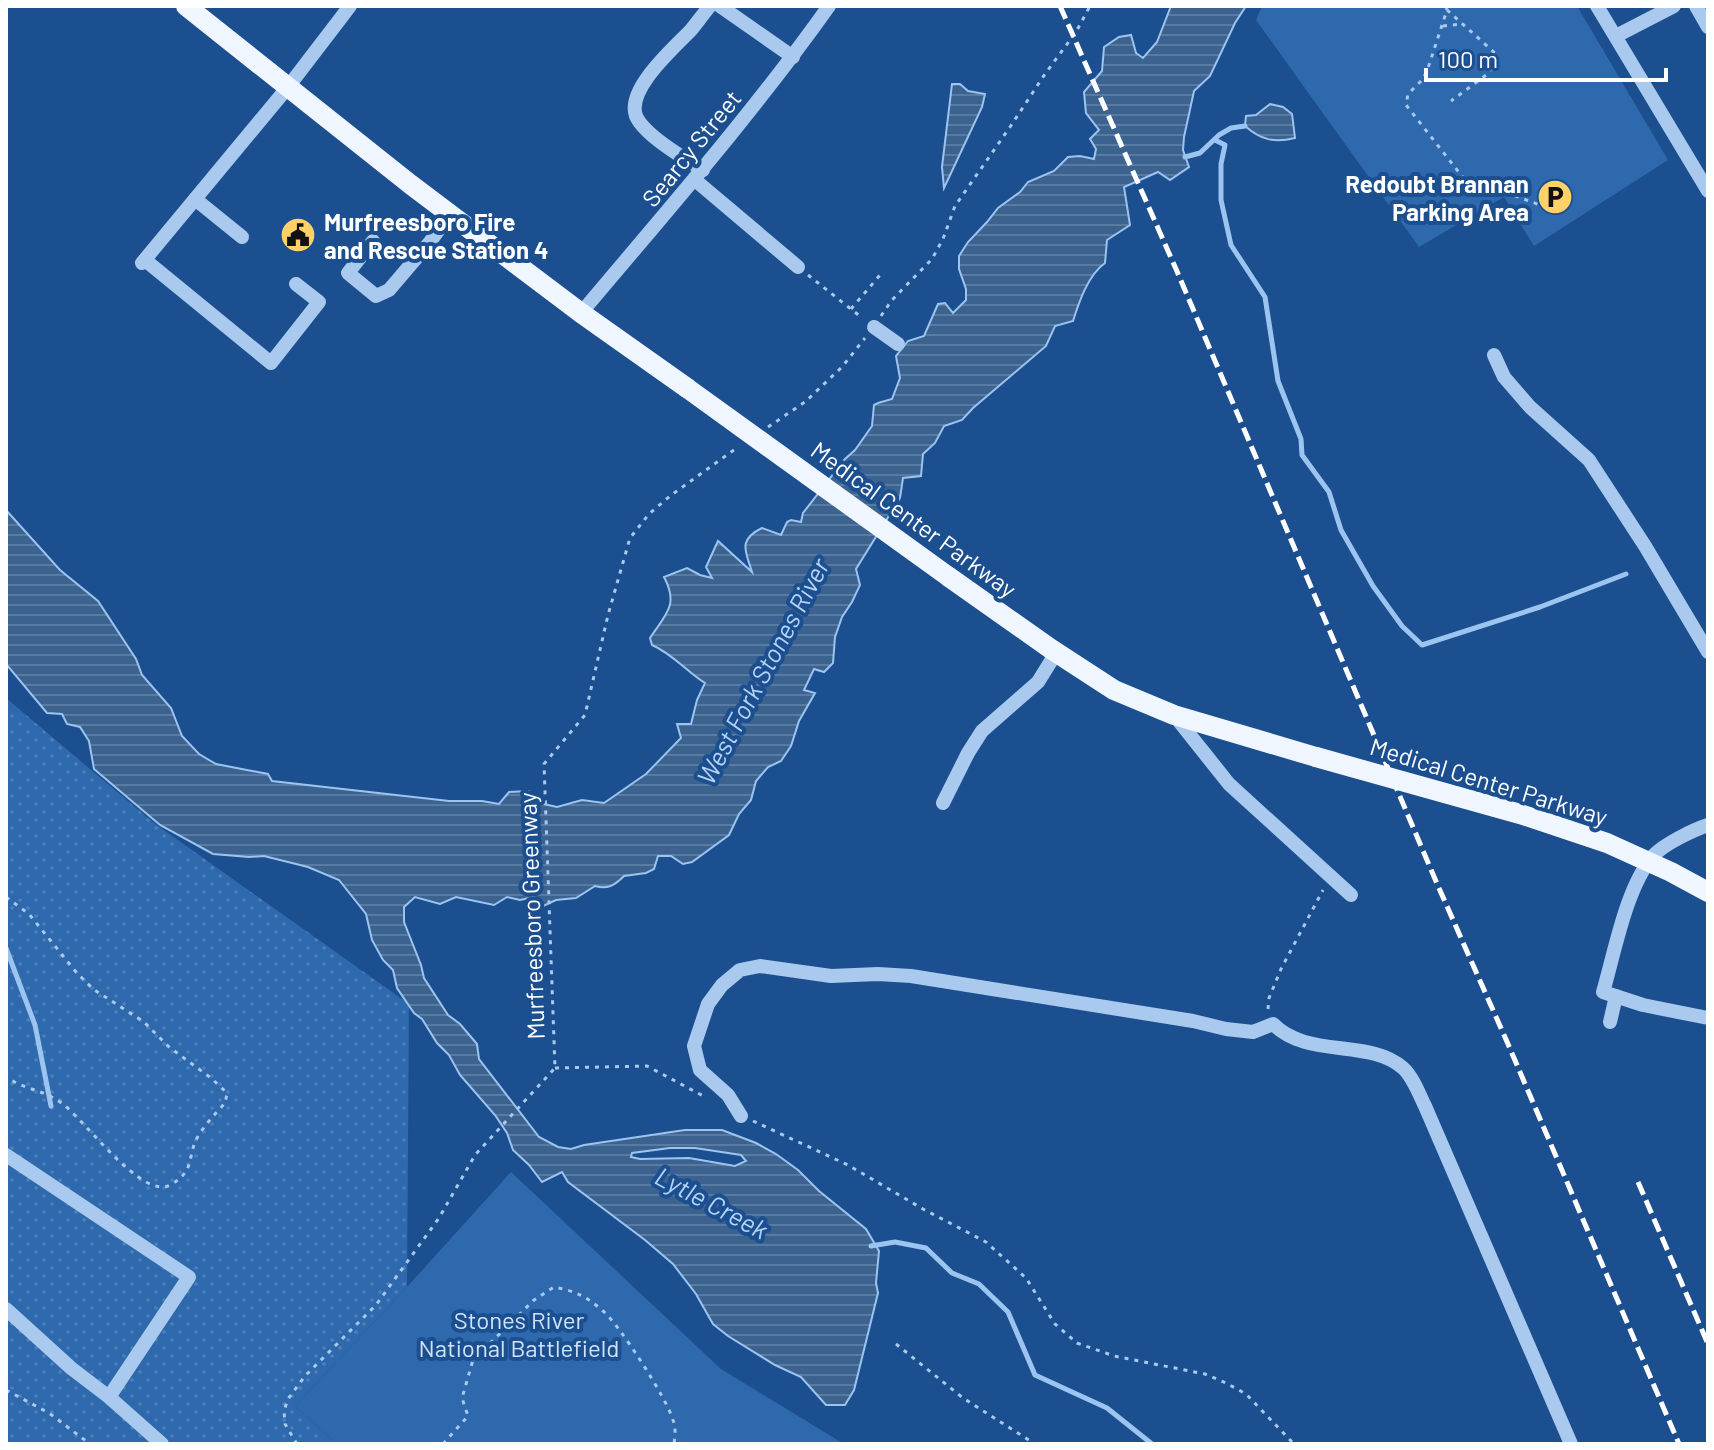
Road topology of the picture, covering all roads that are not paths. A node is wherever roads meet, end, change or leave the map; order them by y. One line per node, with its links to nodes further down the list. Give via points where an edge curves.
1 (186, 6): 12 (main road, Medical Center Parkway)
2 (350, 6): 12 (street)
3 (710, 6): 13 (street, via 656,66 636,98 636,115)
4 (720, 6): 11 (street)
5 (829, 6): 11 (street, Searcy Street)
6 (1597, 6): 10 (street)
7 (1674, 6): 10 (street)
8 (1696, 6): 9 (street)
9 (1708, 27)
10 (1616, 36): 14 (street)
11 (793, 57): 13 (street, Searcy Street)
12 (288, 87): 15 (street); 16 (main road, Medical Center Parkway)
13 (699, 175): 19 (street); 21 (street, Searcy Street)
14 (1708, 191)
15 (195, 199): 17 (street); 20 (street, via 144,262 271,363 319,302)
16 (450, 214): 18 (street, via 389,290 376,296 348,273); 21 (main road, Medical Center Parkway)
17 (242, 237)
18 (373, 241)
19 (798, 267)
20 (296, 284)
21 (581, 313): 26 (main road, Medical Center Parkway, bridge)
22 (874, 327): 23 (street)
23 (898, 344)
24 (1494, 355): 25 (street, via 1504,377 1530,407 1589,460)
25 (1708, 652)
26 (1056, 653): 27 (main road, Medical Center Parkway, via 1114,690); 28 (street, via 1038,682 982,731)
27 (1174, 715): 30 (main road, Medical Center Parkway, bridge, via 1520,814 1607,843); 31 (street, via 1229,784)
28 (943, 803)
29 (1708, 825): 32 (street, via 1654,854 1632,891)
30 (1708, 892)
31 (1351, 895)
32 (1609, 994): 33 (street); 34 (street)
33 (1708, 1018)
34 (1610, 1022)
35 (741, 1116): 40 (street, via 728,1095 700,1070 694,1046 708,1004 722,985 740,970 760,966 831,976 911,976 1226,1029 1253,1032 1273,1024 1292,1038 1393,1061 1405,1070 1425,1106)
36 (6, 1155): 38 (street, via 189,1277)
37 (6, 1309): 38 (street)
38 (109, 1397): 39 (street)
39 (162, 1444)
40 (1571, 1444)

